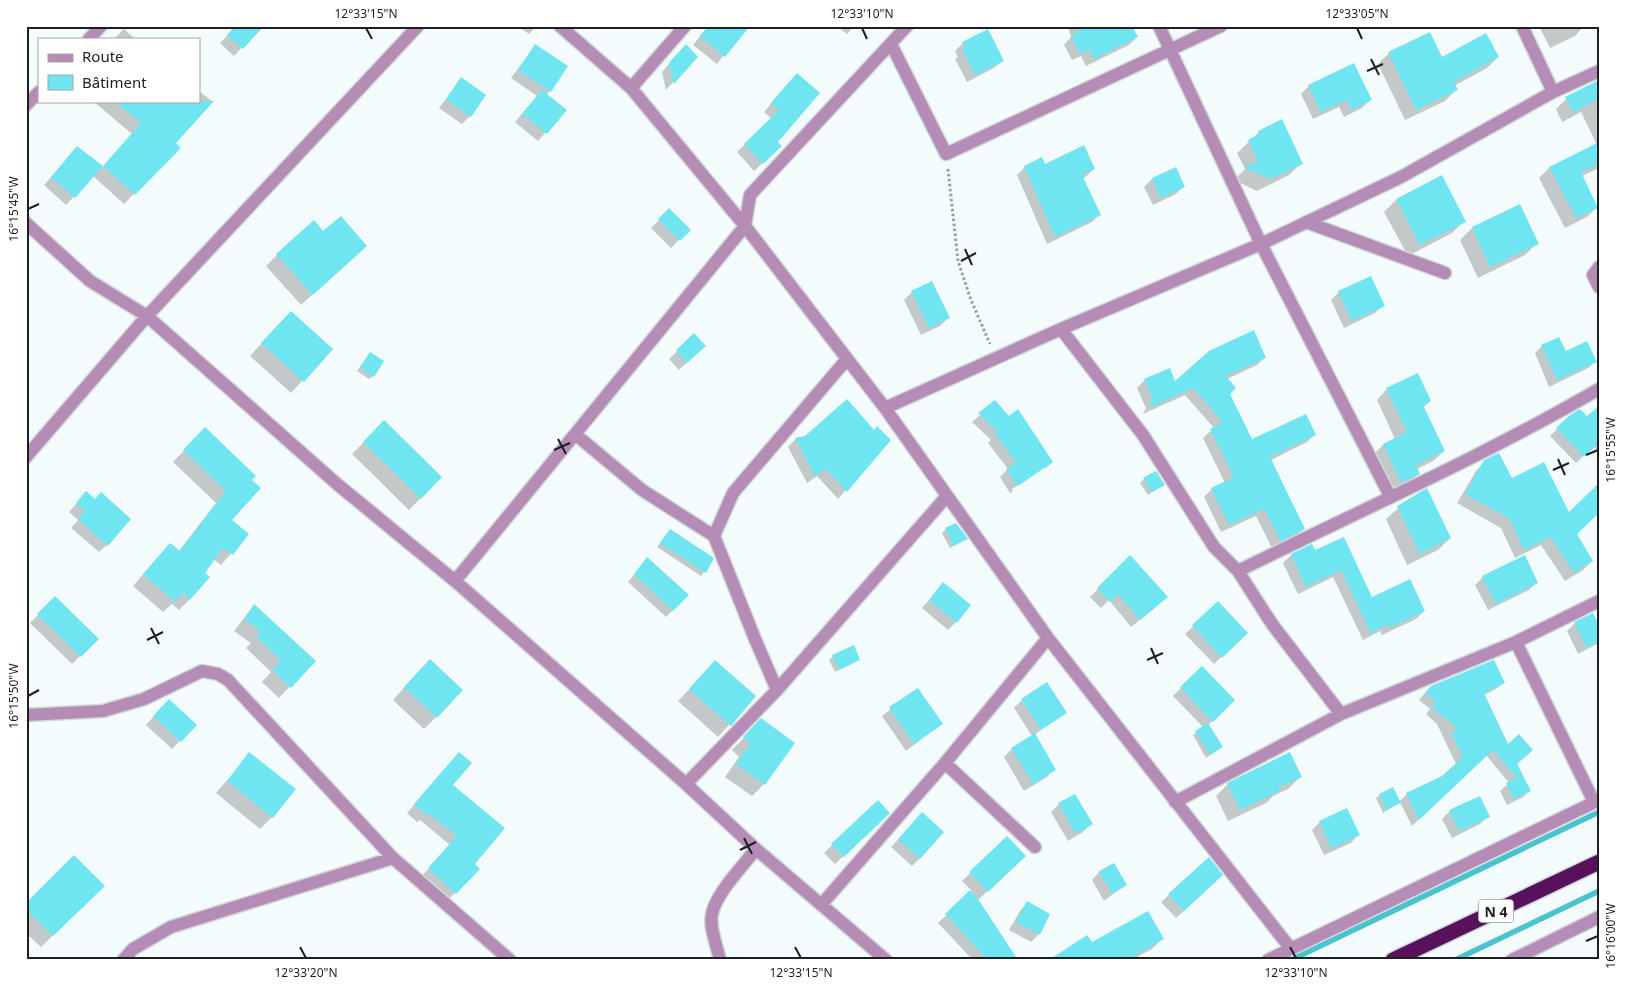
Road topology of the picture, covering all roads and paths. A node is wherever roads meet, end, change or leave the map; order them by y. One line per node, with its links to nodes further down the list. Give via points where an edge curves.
1 (101, 26): 10 (street)
2 (418, 26): 25 (street)
3 (560, 26): 13 (street)
4 (685, 26): 13 (street)
5 (888, 26): 9 (street)
6 (1159, 26): 11 (street)
7 (1220, 26): 11 (street)
8 (1522, 26): 14 (street)
9 (899, 35): 17 (street); 20 (street, via 750,195)
10 (90, 38)
11 (1170, 50): 17 (street); 21 (street)
12 (1599, 71): 14 (street)
13 (631, 88): 20 (street)
14 (1553, 92): 18 (street, via 1401,177)
15 (38, 93): 16 (street)
16 (26, 105)
17 (946, 154): 27 (path, via 958,261 970,300)
18 (1306, 222): 21 (street); 23 (street)
19 (26, 223): 25 (street, via 90,281)
20 (745, 226): 28 (street); 31 (street)
21 (1261, 244): 26 (street); 34 (street)
22 (1599, 266): 24 (street, via 1593,275)
23 (1445, 273)
24 (1599, 287)
25 (147, 316): 32 (street); 37 (street, via 337,484)
26 (1061, 329): 27 (street); 36 (street, via 1143,435 1214,547)
27 (996, 358): 30 (street)
28 (847, 360): 30 (street); 35 (street, via 732,493)
29 (1599, 389): 34 (street, via 1458,466)
30 (885, 408): 33 (street)
31 (575, 434): 35 (street, via 642,490); 37 (street)
32 (26, 457)
33 (947, 496): 39 (street); 41 (street)
34 (1390, 496): 36 (street)
35 (714, 536): 41 (street)
36 (1238, 571): 42 (street, via 1272,624)
37 (455, 581): 45 (street)
38 (1599, 601): 40 (street)
39 (1048, 638): 44 (street); 47 (street)
40 (1516, 642): 42 (street); 46 (street)
41 (777, 690): 45 (street)
42 (1341, 714): 47 (street)
43 (26, 715): 50 (street, via 103,711 144,699 202,671 218,674 228,680)
44 (945, 763): 48 (street); 52 (street)
45 (686, 784): 49 (street)
46 (1596, 801): 54 (street)
47 (1176, 802): 54 (street)
48 (1036, 847)
49 (756, 849): 52 (street); 57 (street, via 719,898 712,914)
50 (393, 858): 55 (street, via 171,927 133,949); 56 (street)
51 (1599, 862): 60 (highway, N 4)
52 (821, 905): 58 (street)
53 (1599, 917): 61 (street)
54 (1291, 949): 59 (street)
55 (123, 960)
56 (510, 960)
57 (720, 960)
58 (886, 960)
59 (1268, 960)
60 (1393, 960)
61 (1512, 960)

